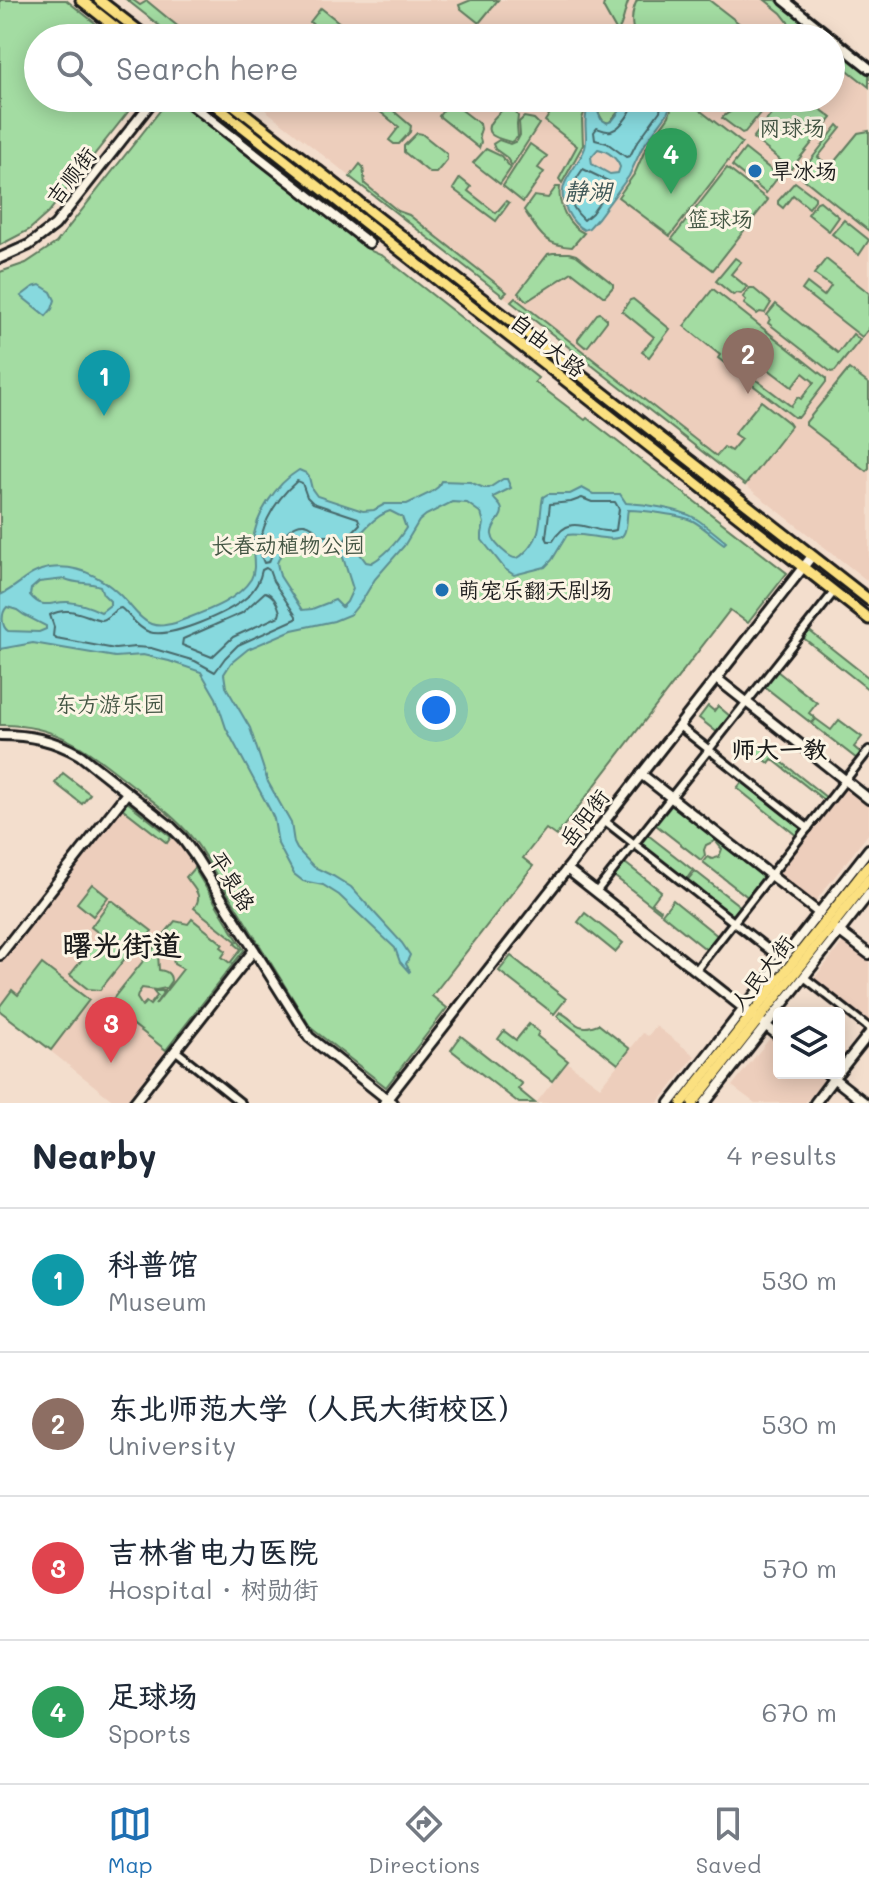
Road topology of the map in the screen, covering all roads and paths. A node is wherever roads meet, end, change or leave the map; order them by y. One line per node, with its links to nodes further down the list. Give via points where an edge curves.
1 (81, 0): 4 (main road)
2 (99, 0): 5 (main road)
3 (784, 0): 6 (street)
4 (111, 24)
5 (130, 24)
6 (814, 24)
7 (845, 49): 8 (street)
8 (869, 68)
9 (144, 112): 14 (street, 吉顺街, via 55,225)
10 (201, 112): 13 (street)
11 (224, 112): 16 (main road, 自由大路)
12 (243, 112): 15 (main road, 自由大路)
13 (369, 243)
14 (0, 258)
15 (812, 556): 16 (street, 岳阳街); 18 (main road, 自由大路)
16 (803, 568): 17 (main road, 自由大路); 20 (street, 岳阳街)
17 (834, 592): 19 (main road, 自由大路); 21 (street)
18 (869, 600)
19 (869, 619)
20 (716, 678): 21 (street); 22 (street, 岳阳街)
21 (746, 702): 24 (street); 27 (street)
22 (679, 726): 24 (street); 26 (street, 岳阳街)
23 (0, 735): 28 (street, 平泉路, via 57,743)
24 (709, 750): 29 (street); 32 (street)
25 (869, 750): 27 (street)
26 (641, 774): 29 (street); 31 (street, 岳阳街)
27 (845, 780): 30 (street); 32 (street)
28 (127, 793): 44 (street, 平泉路, via 182,838); 46 (street)
29 (671, 797): 33 (street); 37 (street)
30 (869, 799)
31 (605, 821): 33 (street); 36 (street, 岳阳街)
32 (808, 828): 37 (street)
33 (634, 844): 39 (street); 42 (street)
34 (869, 849): 41 (street)
35 (869, 865): 50 (main road, 人民大街)
36 (567, 869): 39 (street); 57 (street, 岳阳街)
37 (771, 875): 41 (street); 42 (street)
38 (869, 879): 43 (main road, 人民大街)
39 (596, 892): 48 (street)
40 (869, 894): 43 (street)
41 (819, 913): 47 (street)
42 (734, 922): 47 (street); 48 (street)
43 (836, 929): 45 (street); 49 (street); 50 (main road, 人民大街)
44 (254, 950): 53 (street); 57 (street, 平泉路, via 309,1037)
45 (869, 954)
46 (0, 955)
47 (782, 960): 50 (street)
48 (696, 970): 50 (street)
49 (804, 977): 50 (street); 52 (street)
50 (755, 1017): 51 (street); 60 (street); 61 (main road, 人民大街); 62 (main road, 人民大街); 63 (street)
51 (773, 1031)
52 (869, 1031): 54 (street)
53 (175, 1050): 58 (street); 59 (street)
54 (845, 1060)
55 (831, 1079): 64 (street)
56 (839, 1079): 65 (street)
57 (388, 1102)
58 (134, 1103)
59 (241, 1103)
60 (670, 1103)
61 (682, 1103)
62 (693, 1103)
63 (705, 1103)
64 (815, 1103)
65 (865, 1103)

